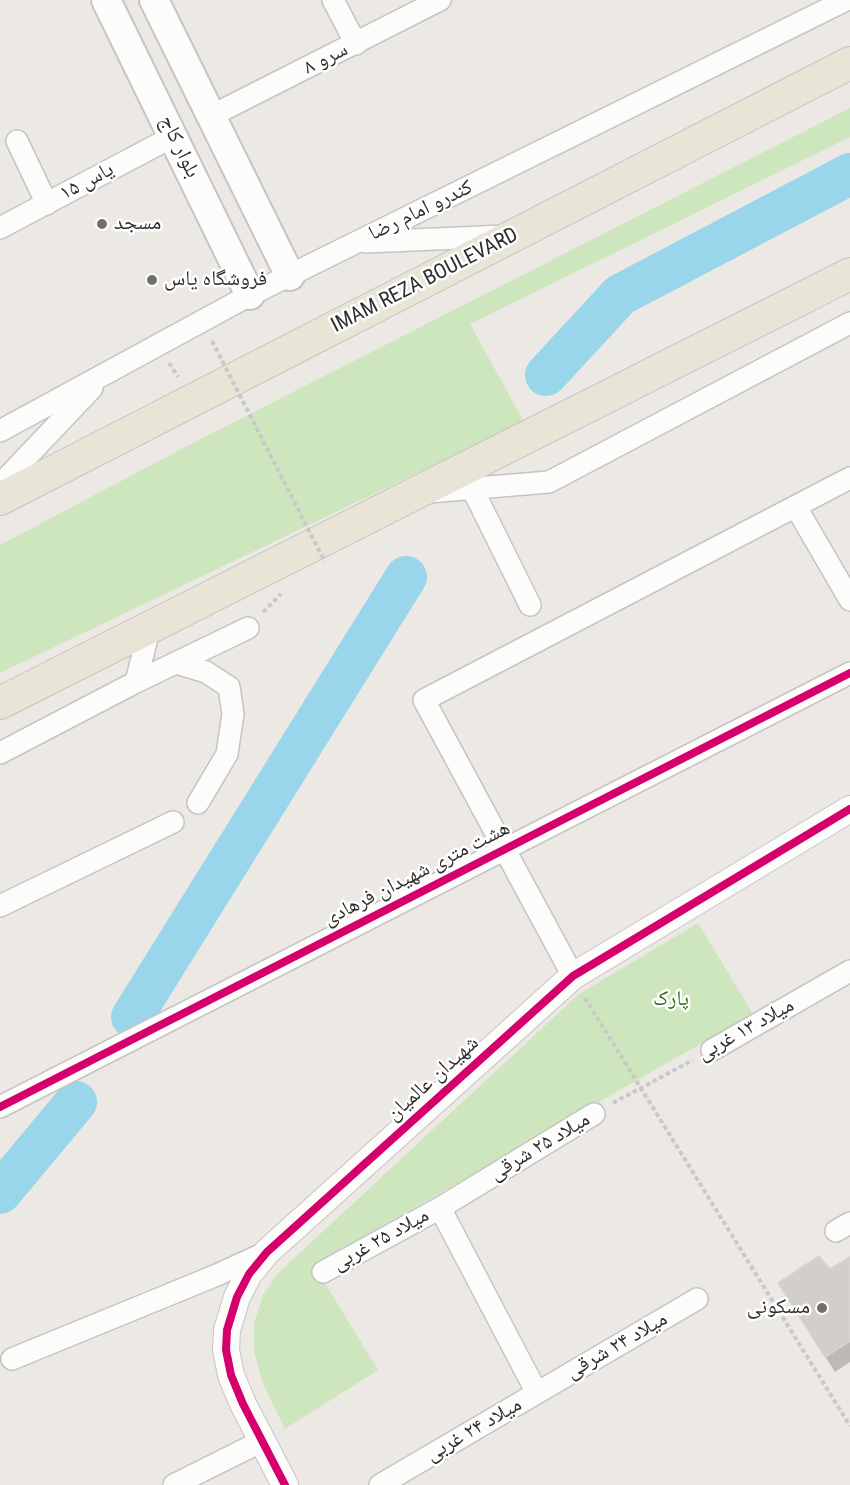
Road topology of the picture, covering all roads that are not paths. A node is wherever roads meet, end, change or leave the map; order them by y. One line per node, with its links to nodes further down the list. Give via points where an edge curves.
1 (106, 0): 9 (main road, بلوار کاج)
2 (154, 0): 8 (main road, بلوار کاج)
3 (333, 0): 6 (street)
4 (440, 0): 6 (street, سرو ۸)
5 (846, 0): 14 (street, کندرو امام رضا)
6 (356, 44): 8 (street, سرو ۸)
7 (850, 63): 13 (main road, IMAM REZA BOULEVARD)
8 (211, 117): 15 (main road, بلوار کاج)
9 (174, 136): 11 (street, یاس ۱۵); 16 (main road, بلوار کاج)
10 (17, 141): 11 (street)
11 (48, 204): 12 (street, یاس ۱۵)
12 (0, 228)
13 (515, 235): 14 (street); 27 (main road, IMAM REZA BOULEVARD)
14 (357, 242): 18 (street, کندرو امام رضا)
15 (274, 243): 16 (main road, via 260,261 246,264); 18 (main road, بلوار کاج)
16 (233, 260): 19 (main road, بلوار کاج)
17 (850, 274): 26 (main road)
18 (290, 276): 19 (street, کندرو امام رضا)
19 (250, 295): 21 (street, کندرو امام رضا)
20 (850, 323): 25 (street, via 549,482)
21 (105, 374): 22 (street, کندرو امام رضا); 24 (street)
22 (0, 431)
23 (850, 478): 28 (street)
24 (0, 485)
25 (472, 488): 26 (street); 30 (street)
26 (414, 493): 31 (main road)
27 (0, 499)
28 (796, 507): 29 (street); 41 (street, via 424,700)
29 (850, 600)
30 (530, 605)
31 (150, 626): 35 (street); 36 (main road)
32 (248, 627): 33 (street)
33 (176, 663): 35 (street); 38 (street, via 206,672 229,687 232,705 227,754)
34 (850, 673): 41 (street, هشت متری شهیدان فرهادی)
35 (136, 682): 37 (street)
36 (0, 703)
37 (0, 753)
38 (198, 803)
39 (850, 809): 44 (street, شهیدان عالمیان)
40 (173, 822): 42 (street)
41 (504, 850): 44 (street); 46 (street, هشت متری شهیدان فرهادی)
42 (0, 906)
43 (850, 971): 45 (street, میلاد ۱۳ غربی)
44 (576, 983): 49 (street, شهیدان عالمیان)
45 (712, 1050)
46 (0, 1107)
47 (594, 1114): 48 (street, میلاد ۲۵ شرقی)
48 (440, 1208): 50 (street, میلاد ۲۵ غربی); 53 (street)
49 (267, 1252): 52 (street); 54 (street, شهیدان عالمیان, via 237,1297 227,1330 226,1350 231,1375)
50 (323, 1272)
51 (697, 1299): 53 (street, میلاد ۲۴ شرقی)
52 (12, 1359)
53 (537, 1394): 57 (street, میلاد ۲۴ غربی)
54 (261, 1441): 55 (street); 56 (street, شهیدان عالمیان)
55 (174, 1485)
56 (285, 1485)
57 (380, 1485)

